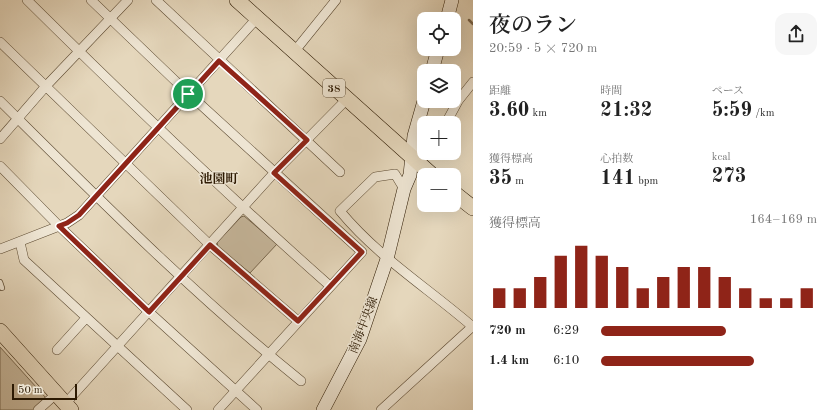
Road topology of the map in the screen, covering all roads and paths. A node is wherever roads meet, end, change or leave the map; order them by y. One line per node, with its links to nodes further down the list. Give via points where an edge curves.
1 (27, 0): 12 (street)
2 (91, 0): 10 (street)
3 (128, 0): 10 (street)
4 (156, 0): 14 (street)
5 (336, 0): 13 (street)
6 (452, 0): 8 (street)
7 (243, 2): 9 (main road, 38)
8 (449, 12)
9 (258, 17): 13 (main road, 38); 14 (street)
10 (110, 19): 12 (street); 17 (street)
11 (0, 42): 16 (street)
12 (79, 52): 16 (street); 23 (street)
13 (294, 52): 18 (main road, 38)
14 (219, 61): 17 (street); 25 (street)
15 (473, 82): 21 (street)
16 (46, 86): 22 (street); 27 (street)
17 (188, 94): 23 (street); 31 (street)
18 (347, 98): 25 (street); 26 (main road, 38)
19 (0, 101): 22 (street)
20 (422, 108): 26 (street, via 414,136)
21 (450, 116)
22 (18, 119): 24 (street); 33 (street)
23 (158, 129): 27 (street); 36 (street)
24 (0, 139)
25 (307, 140): 30 (street); 31 (street)
26 (413, 158): 29 (main road, 38); 32 (street, 南海中央線)
27 (126, 163): 33 (street); 41 (street)
28 (0, 166): 39 (street)
29 (424, 168)
30 (340, 172)
31 (274, 173): 36 (street); 38 (street)
32 (404, 189): 37 (street, via 395,174 375,177); 43 (street, 南海中央線)
33 (96, 196): 39 (street, via 79,215); 44 (street)
34 (461, 199): 35 (main road)
35 (473, 208)
36 (243, 209): 41 (street); 46 (street)
37 (340, 211): 38 (street); 43 (street, via 358,233)
38 (329, 223): 46 (street, via 362,252)
39 (59, 226): 40 (street); 48 (street)
40 (20, 242): 42 (street); 49 (street, via 24,260)
41 (210, 245): 44 (street); 50 (street)
42 (0, 249)
43 (387, 259): 51 (street); 63 (street, 南海中央線, via 360,338)
44 (181, 276): 48 (street); 55 (street)
45 (0, 282): 47 (lane)
46 (330, 286): 50 (street)
47 (2, 288)
48 (149, 312): 53 (street); 57 (street)
49 (86, 318): 53 (street); 54 (street)
50 (298, 321): 55 (street)
51 (473, 326): 64 (street)
52 (0, 331): 58 (main road)
53 (117, 346): 58 (street); 60 (street)
54 (57, 350)
55 (268, 354): 56 (street); 57 (street)
56 (301, 381)
57 (236, 390): 61 (street); 62 (street)
58 (64, 403): 59 (street)
59 (38, 410)
60 (187, 410)
61 (218, 410)
62 (257, 410)
63 (323, 410)
64 (381, 410)

